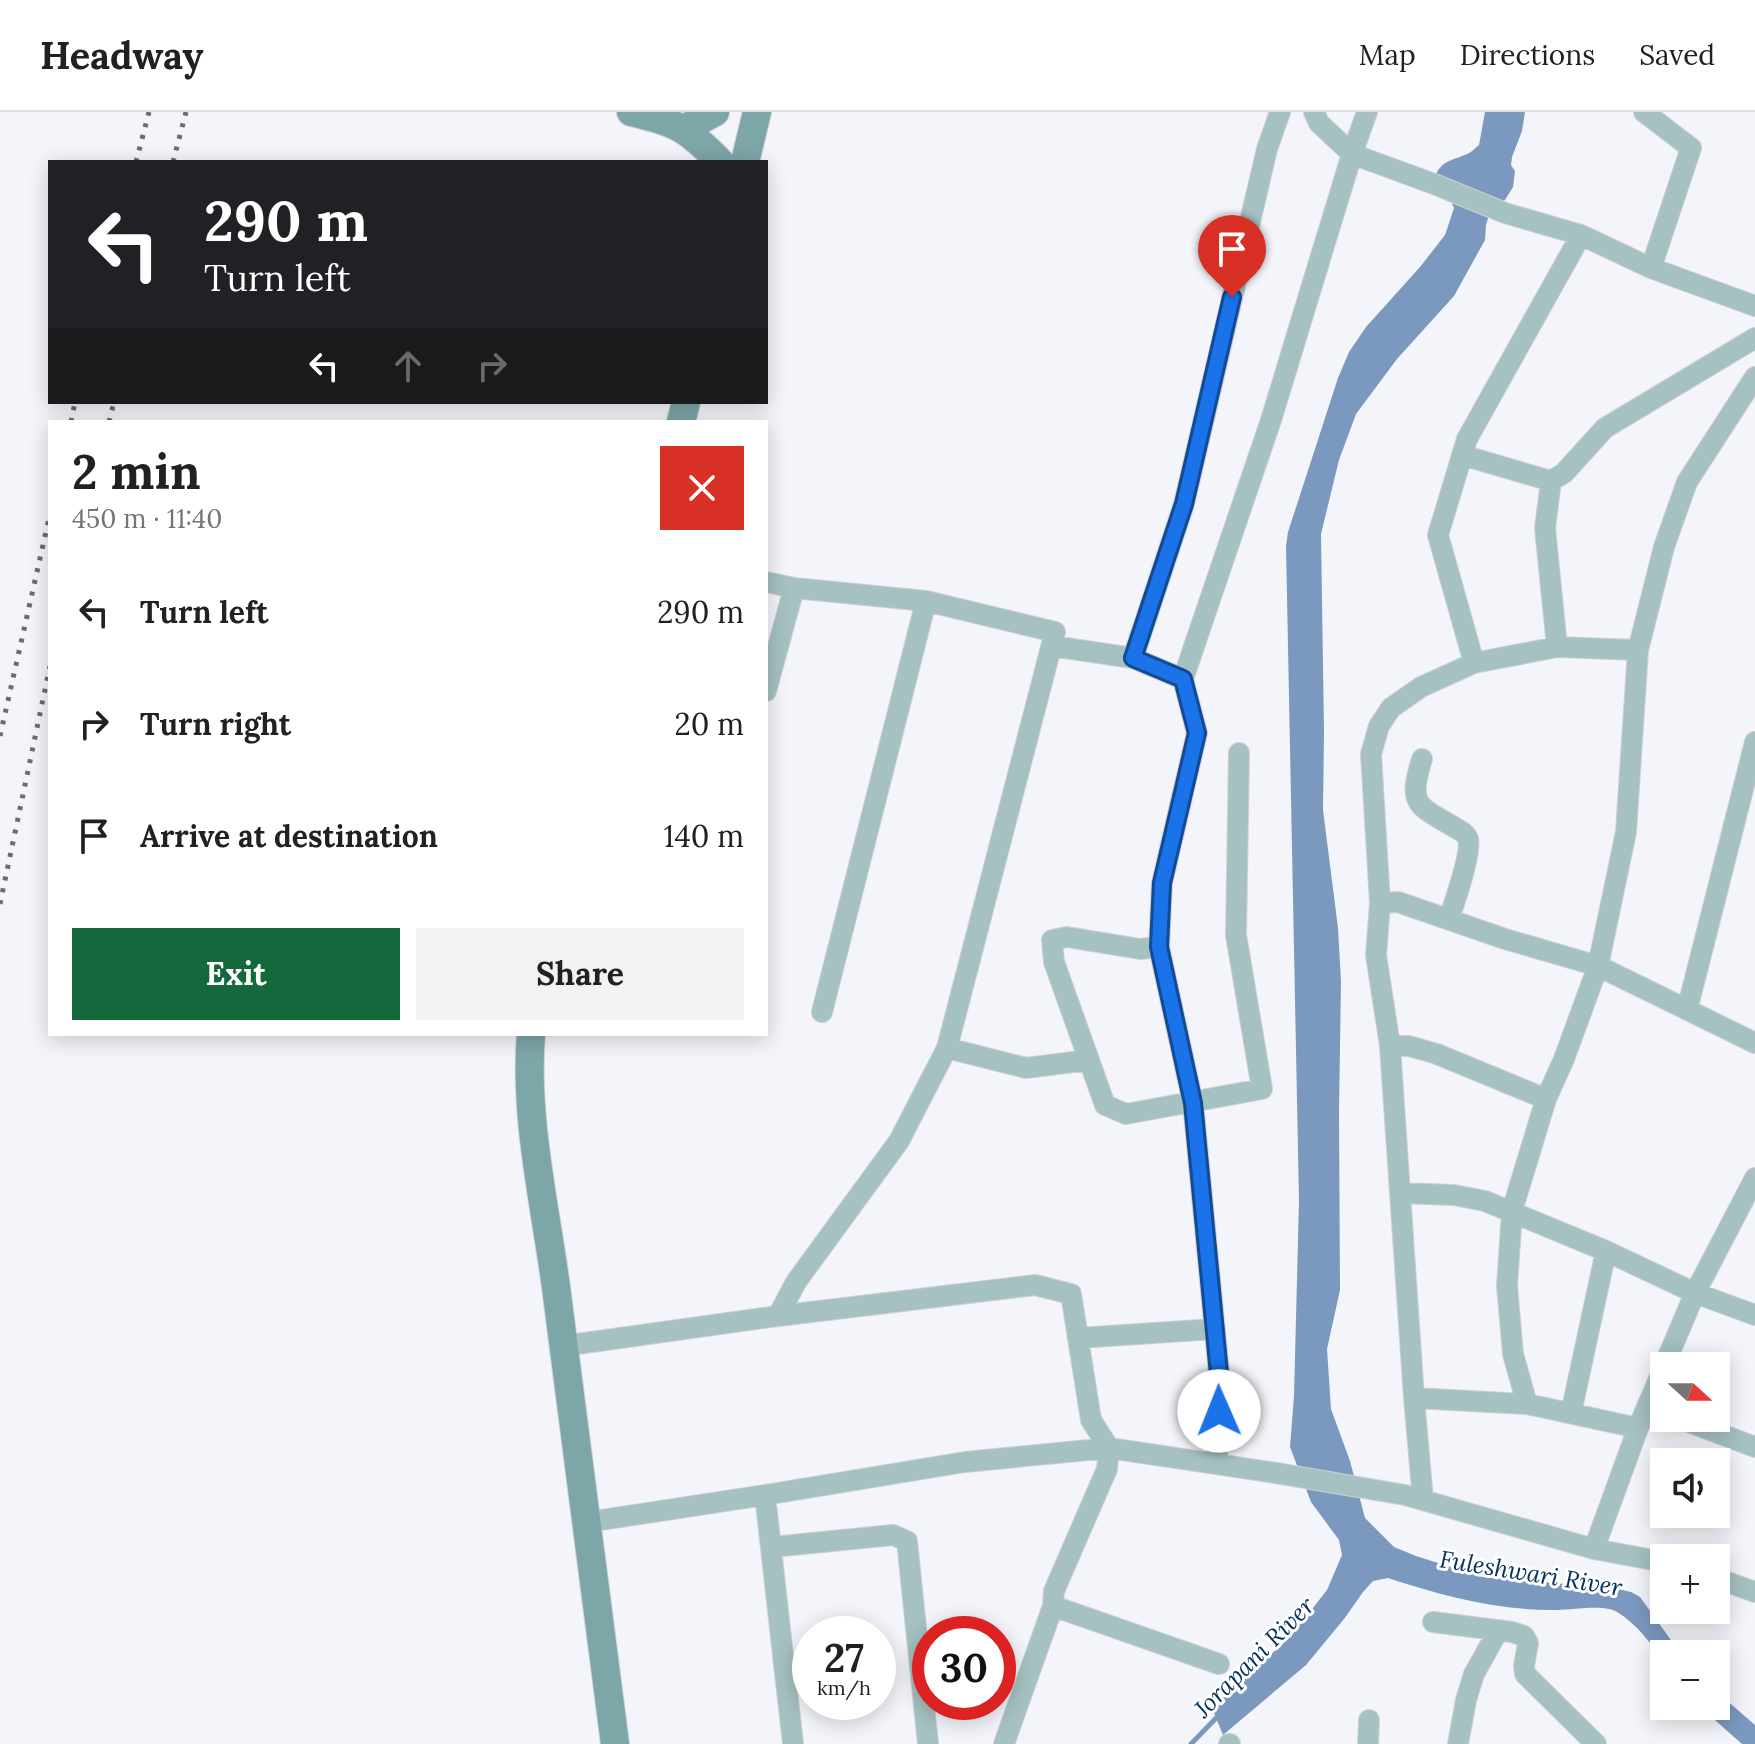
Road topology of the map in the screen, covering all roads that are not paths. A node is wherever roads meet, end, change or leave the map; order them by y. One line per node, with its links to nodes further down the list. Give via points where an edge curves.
1 (631, 112): 8 (main road)
2 (715, 112): 8 (main road)
3 (757, 112): 11 (main road)
4 (1280, 112): 25 (street, via 1184,504)
5 (1314, 112): 9 (street)
6 (1367, 112): 9 (street)
7 (1644, 112): 13 (street, via 1691,148)
8 (684, 129): 10 (main road)
9 (1352, 154): 12 (street, via 1505,213); 27 (street, via 1271,420)
10 (718, 160)
11 (745, 160)
12 (1581, 235): 13 (street); 17 (street)
13 (1651, 268): 14 (street)
14 (1755, 306)
15 (1755, 338): 18 (street, via 1605,428)
16 (1755, 377): 24 (street, via 1687,482)
17 (1462, 455): 18 (street); 26 (street, via 1438,535)
18 (1551, 481): 23 (street, via 1545,528)
19 (768, 582): 20 (street)
20 (794, 588): 21 (street); 28 (street)
21 (926, 601): 22 (street, via 1055,632); 37 (street)
22 (1052, 646): 25 (street); 41 (street)
23 (1557, 647): 24 (street); 26 (street)
24 (1638, 650): 35 (street, via 1626,832)
25 (1133, 658): 27 (street)
26 (1474, 663): 32 (street, via 1421,687 1391,708 1379,726 1371,754)
27 (1183, 679): 34 (street, via 1197,733 1162,883)
28 (768, 684)
29 (1755, 742): 36 (street)
30 (1239, 753): 44 (street, via 1236,935 1262,1089)
31 (1422, 759): 33 (street, via 1414,794 1420,805 1468,839)
32 (1380, 903): 33 (street, via 1398,902); 40 (street, via 1376,955)
33 (1449, 919): 35 (street)
34 (1159, 947): 42 (street, via 1052,940 1054,962); 44 (street)
35 (1598, 966): 36 (street); 43 (street)
36 (1687, 1010): 39 (street)
37 (822, 1012)
38 (531, 1036): 54 (main road, via 531,1115)
39 (1755, 1043)
40 (1390, 1046): 43 (street, via 1437,1054); 46 (street)
41 (947, 1048): 42 (street, via 1026,1068); 51 (street, via 899,1141 796,1282)
42 (1089, 1060): 44 (street, via 1105,1105 1126,1114)
43 (1546, 1099): 47 (street)
44 (1193, 1103): 52 (street)
45 (1753, 1182): 49 (street)
46 (1400, 1193): 47 (street, via 1454,1195); 56 (street)
47 (1512, 1211): 48 (street); 57 (street, via 1507,1286 1513,1354)
48 (1606, 1251): 49 (street); 58 (street)
49 (1695, 1293): 50 (street); 55 (street)
50 (1755, 1315)
51 (778, 1316): 53 (street, via 1035,1285 1071,1294); 54 (street)
52 (1215, 1329): 53 (street); 64 (street, via 1220,1384)
53 (1078, 1338): 63 (street, via 1091,1420)
54 (563, 1346): 67 (main road)
55 (1670, 1352)
56 (1414, 1398): 57 (street); 66 (street)
57 (1527, 1404): 58 (street)
58 (1571, 1413): 60 (street)
59 (1650, 1416): 60 (street)
60 (1638, 1428): 69 (street)
61 (1715, 1432): 62 (street)
62 (1755, 1447)
63 (1109, 1448): 64 (street); 65 (street, via 965,1462); 73 (street, via 1107,1469 1054,1591)
64 (1217, 1464): 66 (street)
65 (765, 1495): 67 (street); 68 (street)
66 (1414, 1497): 69 (street)
67 (588, 1522): 78 (main road)
68 (772, 1547): 79 (street); 80 (street, via 893,1535 907,1541)
69 (1594, 1549): 70 (street)
70 (1650, 1559)
71 (1730, 1583): 72 (street)
72 (1755, 1592)
73 (1053, 1606): 76 (street); 81 (street)
74 (1433, 1622): 75 (street)
75 (1498, 1631): 83 (street, via 1474,1674); 84 (street, via 1524,1636 1525,1674)
76 (1219, 1664)
77 (1369, 1720): 82 (street)
78 (615, 1744)
79 (793, 1744)
80 (928, 1744)
81 (1004, 1744)
82 (1368, 1744)
83 (1458, 1744)
84 (1596, 1744)

